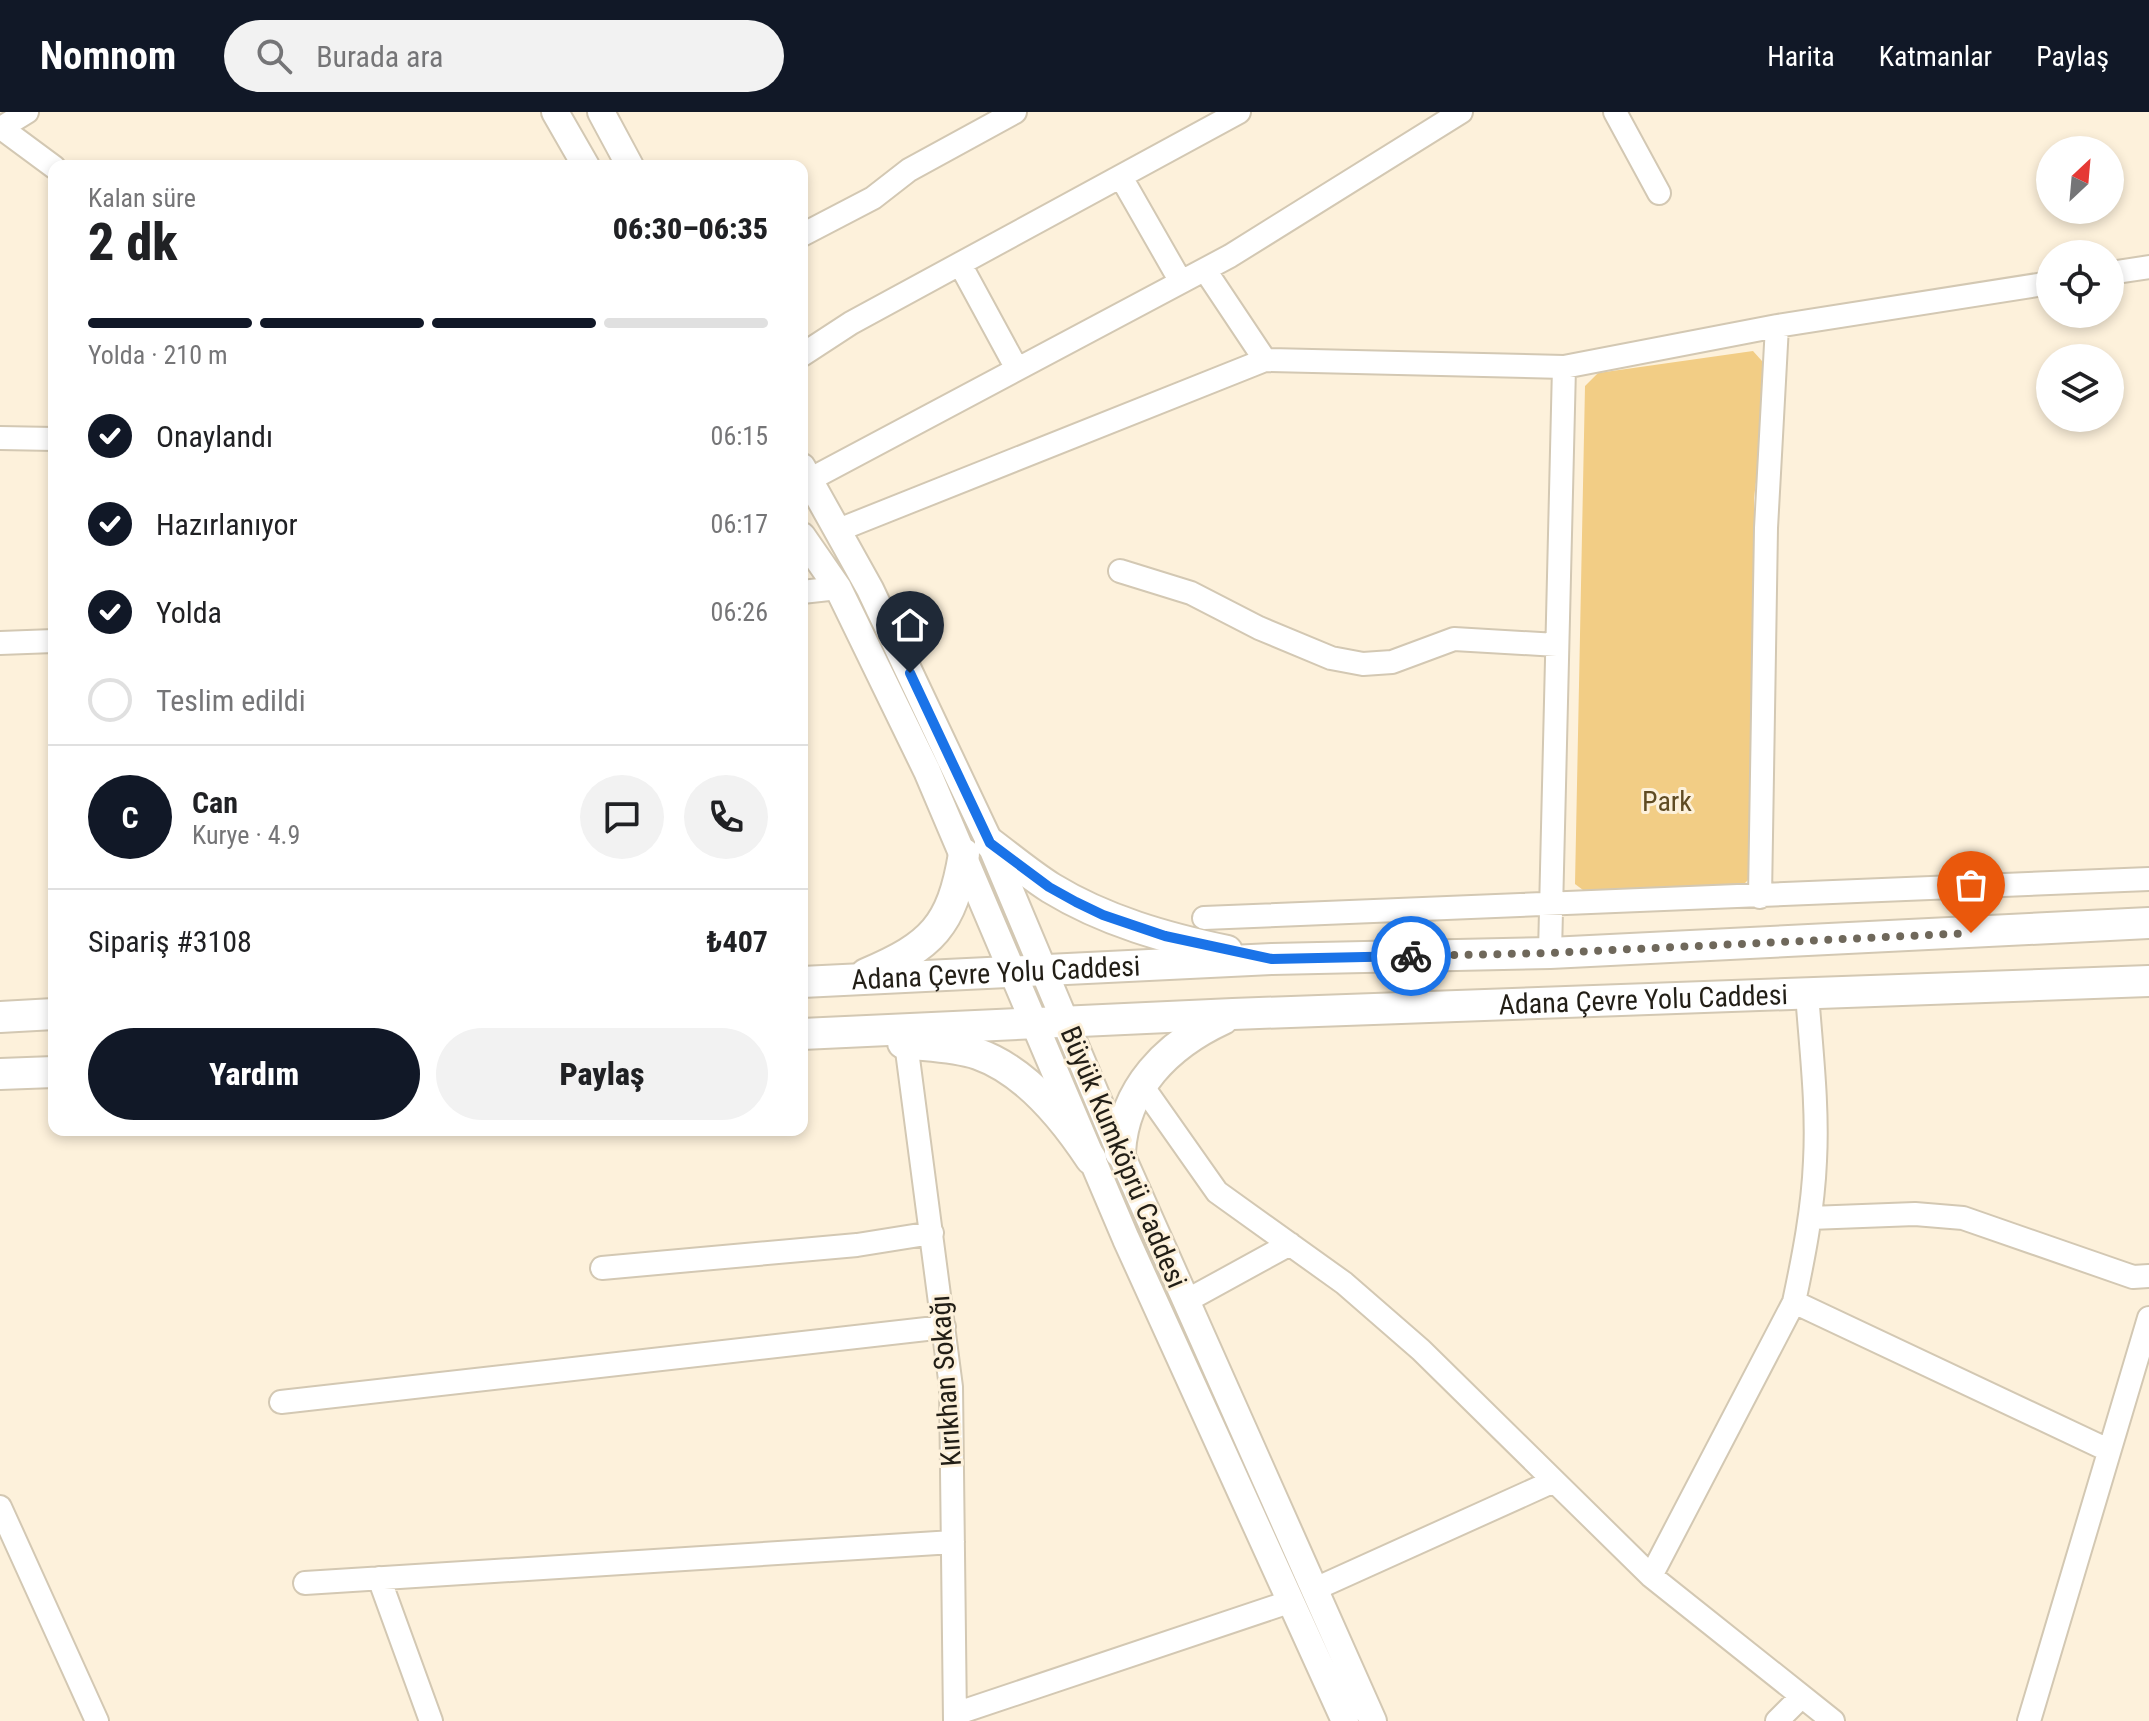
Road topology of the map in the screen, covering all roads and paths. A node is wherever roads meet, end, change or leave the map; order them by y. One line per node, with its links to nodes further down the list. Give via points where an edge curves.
1 (27, 112): 8 (street)
2 (555, 112): 9 (main road)
3 (601, 112): 10 (main road)
4 (1015, 112): 14 (street)
5 (1239, 112): 12 (street)
6 (1461, 112): 17 (street)
7 (1615, 112): 13 (street)
8 (0, 127): 11 (street)
9 (583, 160)
10 (627, 160)
11 (48, 163)
12 (1121, 177): 15 (street); 19 (street)
13 (1659, 193)
14 (808, 232)
15 (960, 264): 22 (street); 25 (street)
16 (2149, 267): 18 (street)
17 (1205, 270): 19 (street); 23 (street)
18 (2124, 271)
19 (1181, 282): 25 (street)
20 (2036, 285): 21 (street)
21 (1777, 326): 24 (street); 40 (street, via 1766,528)
22 (808, 351)
23 (1265, 360): 24 (street); 30 (street)
24 (1564, 367): 37 (street)
25 (1017, 369): 28 (street)
26 (0, 438): 27 (street)
27 (48, 439)
28 (808, 472)
29 (808, 479): 30 (main road, Büyük Kumköprü Caddesi)
30 (836, 531): 38 (main road, Büyük Kumköprü Caddesi, via 870,589)
31 (808, 545): 33 (main road, Büyük Kumköprü Caddesi)
32 (1120, 571): 37 (street, via 1191,593 1331,658 1363,664 1392,662 1454,639)
33 (838, 588): 34 (street); 38 (main road, Büyük Kumköprü Caddesi)
34 (808, 591)
35 (48, 641): 36 (street)
36 (0, 643)
37 (1557, 645): 41 (street)
38 (977, 848): 45 (highway, via 1103,915 1188,942); 46 (main road, Büyük Kumköprü Caddesi); 47 (main road, Büyük Kumköprü Caddesi); 48 (highway, via 937,930 902,958)
39 (2149, 879): 40 (street)
40 (1760, 897): 41 (street)
41 (1551, 905): 42 (street); 44 (street)
42 (1204, 918)
43 (2149, 923): 44 (highway, Adana Çevre Yolu Caddesi)
44 (1550, 953): 45 (highway, Adana Çevre Yolu Caddesi)
45 (1272, 959): 46 (highway, Adana Çevre Yolu Caddesi)
46 (1044, 971): 47 (highway, Adana Çevre Yolu Caddesi); 55 (main road, Büyük Kumköprü Caddesi)
47 (1013, 972): 48 (highway, Adana Çevre Yolu Caddesi); 56 (main road, Büyük Kumköprü Caddesi)
48 (850, 980): 50 (highway, Adana Çevre Yolu Caddesi)
49 (2149, 981): 51 (highway, Adana Çevre Yolu Caddesi)
50 (808, 982)
51 (1807, 993): 53 (highway, Adana Çevre Yolu Caddesi); 64 (street, via 1814,1076)
52 (48, 1014): 54 (highway)
53 (1233, 1014): 55 (highway, Adana Çevre Yolu Caddesi); 62 (highway, via 1186,1039)
54 (0, 1017)
55 (1065, 1022): 56 (highway, Adana Çevre Yolu Caddesi); 63 (main road, Büyük Kumköprü Caddesi)
56 (1034, 1023): 57 (highway, Adana Çevre Yolu Caddesi); 63 (main road, Büyük Kumköprü Caddesi)
57 (842, 1032): 58 (highway, Adana Çevre Yolu Caddesi); 59 (highway)
58 (808, 1034)
59 (906, 1043): 63 (highway, via 978,1054 1001,1065); 65 (street, Kırıkhan Sokağı)
60 (48, 1072): 61 (highway)
61 (0, 1074)
62 (1141, 1084): 63 (highway); 66 (street, via 1217,1192)
63 (1106, 1156): 69 (main road, Büyük Kumköprü Caddesi); 82 (main road, Büyük Kumköprü Caddesi)
64 (1810, 1218): 68 (street, via 1963,1218 2133,1277); 70 (street)
65 (932, 1233): 67 (street, via 857,1245); 72 (street, Kırıkhan Sokağı)
66 (1290, 1244): 69 (street); 75 (street, via 1421,1350)
67 (602, 1268)
68 (2149, 1276)
69 (1186, 1301): 81 (main road, Büyük Kumköprü Caddesi)
70 (1794, 1302): 74 (street); 78 (street)
71 (2149, 1318): 74 (street)
72 (944, 1327): 73 (street); 77 (street, Kırıkhan Sokağı, via 951,1387)
73 (281, 1402)
74 (2108, 1450): 91 (street)
75 (1554, 1481): 78 (street); 81 (street)
76 (0, 1507): 85 (street)
77 (953, 1542): 79 (street); 84 (street, Kırıkhan Sokağı)
78 (1651, 1576): 83 (street)
79 (379, 1578): 80 (street); 86 (street)
80 (305, 1583)
81 (1315, 1589): 88 (main road, Büyük Kumköprü Caddesi)
82 (1289, 1602): 84 (street); 87 (main road, Büyük Kumköprü Caddesi)
83 (1801, 1697): 89 (street); 90 (street)
84 (955, 1718)
85 (97, 1721)
86 (431, 1721)
87 (1345, 1721)
88 (1373, 1721)
89 (1777, 1721)
90 (1833, 1721)
91 (2029, 1721)

